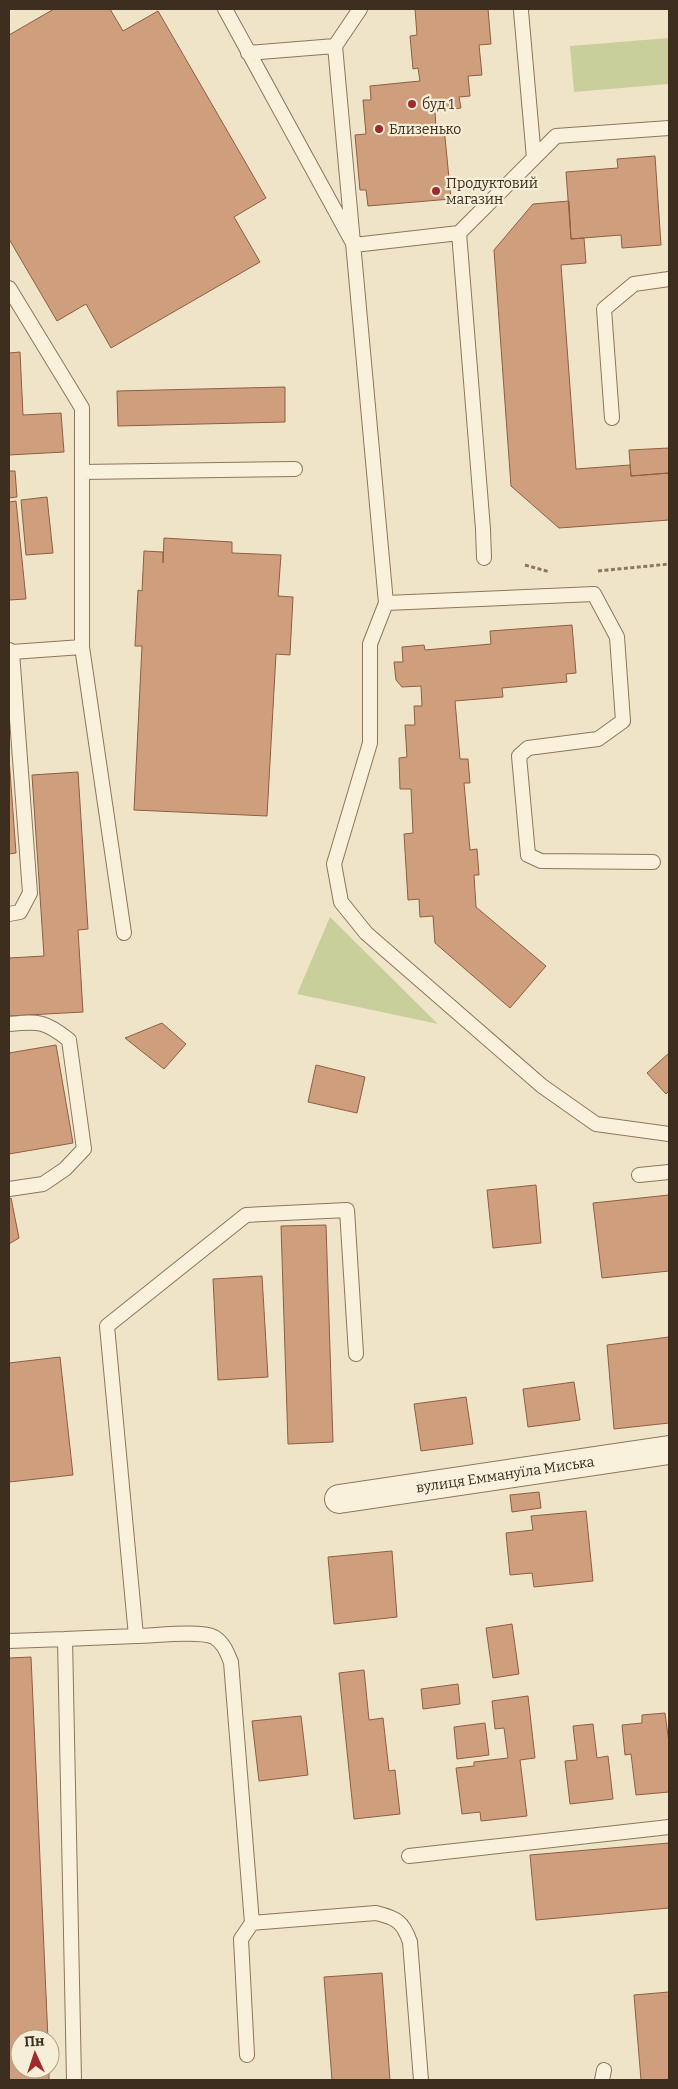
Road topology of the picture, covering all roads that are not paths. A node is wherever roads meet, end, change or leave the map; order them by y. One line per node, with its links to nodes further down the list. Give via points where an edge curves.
1 (225, 9): 5 (lane)
2 (360, 9): 4 (lane)
3 (521, 11): 7 (lane)
4 (335, 46): 5 (lane); 9 (lane)
5 (248, 52): 9 (lane)
6 (669, 128): 7 (lane, via 556,136)
7 (534, 158): 8 (lane)
8 (459, 233): 9 (lane); 15 (lane)
9 (354, 245): 16 (lane)
10 (669, 279): 12 (lane, via 634,284 604,309)
11 (9, 288): 14 (lane, via 82,408)
12 (612, 418)
13 (295, 469): 14 (lane)
14 (82, 472): 17 (lane)
15 (484, 558)
16 (386, 603): 19 (lane, via 594,594 617,637 623,721 598,739 528,748 519,756 528,855 541,861); 23 (lane, via 370,644 370,742 334,864 341,902 366,934 550,1091 596,1124)
17 (82, 647): 18 (lane); 21 (lane)
18 (10, 651): 20 (lane, via 30,893 20,912)
19 (653, 862)
20 (9, 914)
21 (124, 933)
22 (9, 1024): 26 (lane, via 34,1022 52,1027 69,1040 84,1149 65,1169 43,1184)
23 (669, 1134)
24 (669, 1172): 25 (lane)
25 (639, 1175)
26 (9, 1189)
27 (356, 1354): 30 (lane, via 348,1210 246,1215 107,1326)
28 (669, 1450): 29 (street, вулиця Еммануїла Миська)
29 (339, 1498)
30 (136, 1636): 31 (lane); 35 (lane, via 198,1634 214,1637 225,1648 231,1662)
31 (65, 1639): 32 (lane); 37 (lane)
32 (9, 1641)
33 (669, 1827): 34 (lane)
34 (409, 1856)
35 (252, 1923): 36 (lane, via 241,1939); 38 (lane, via 376,1913 392,1917 404,1927 410,1942)
36 (247, 2055)
37 (74, 2080)
38 (421, 2080)

